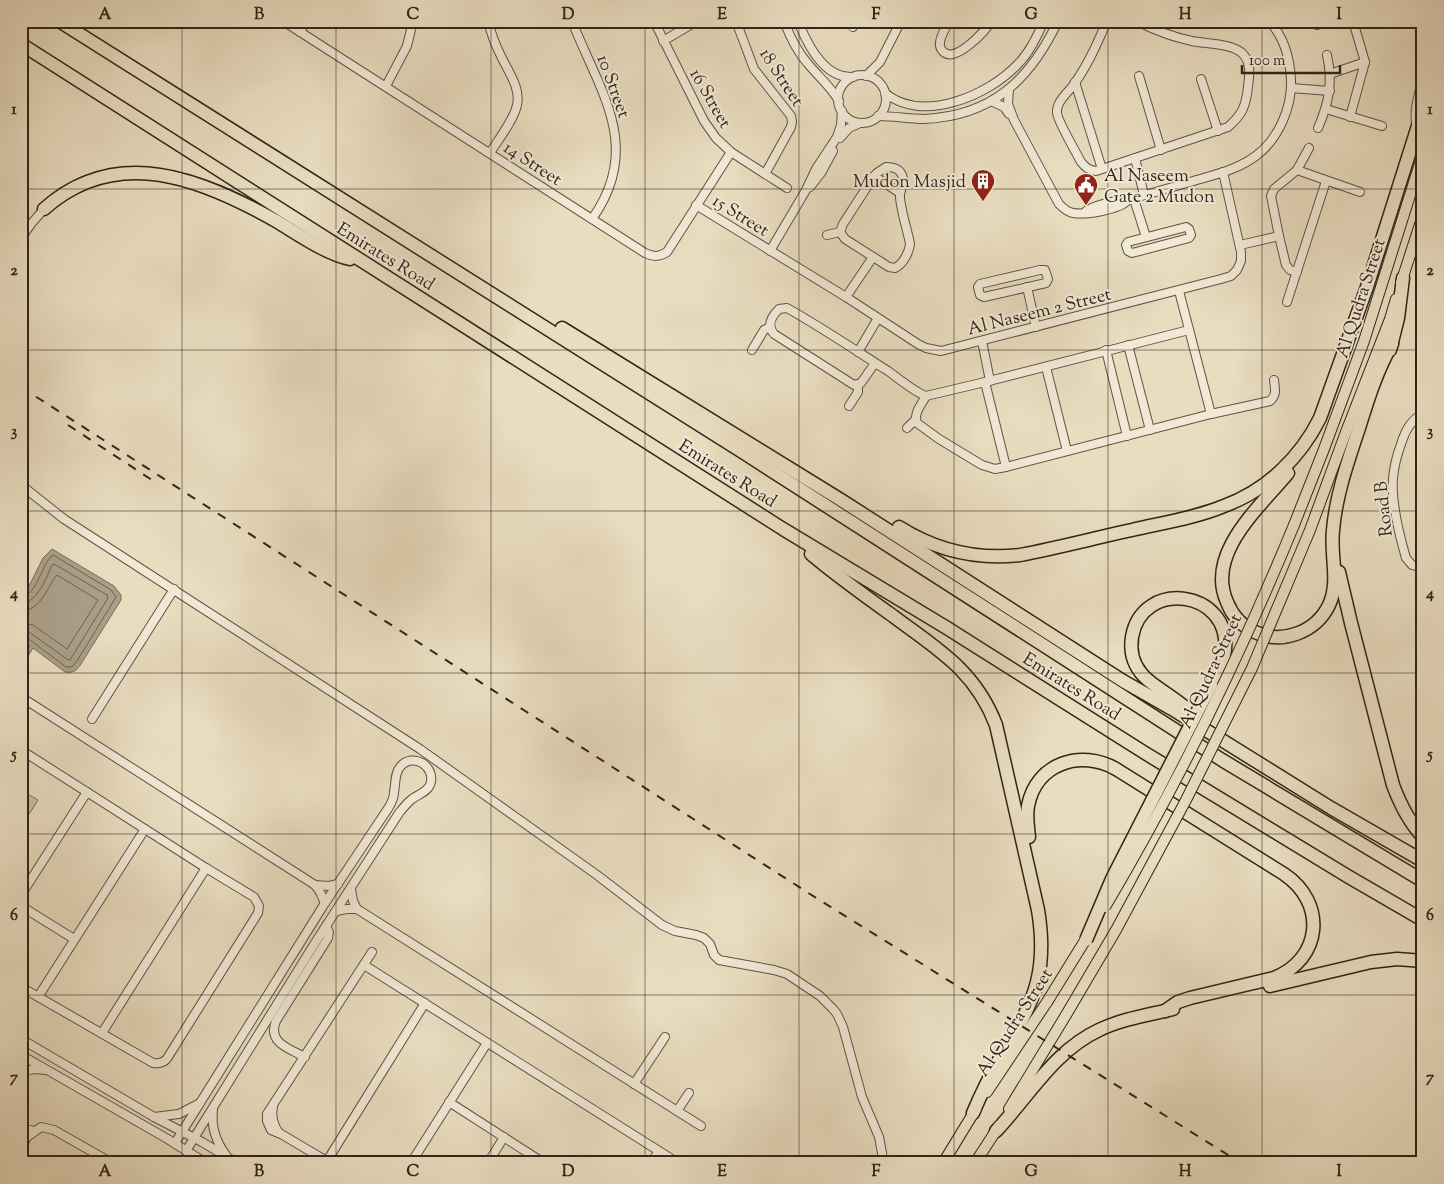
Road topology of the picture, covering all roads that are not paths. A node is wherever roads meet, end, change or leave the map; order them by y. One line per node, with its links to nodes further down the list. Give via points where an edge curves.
1 (59, 21): 72 (highway, Emirates Road)
2 (283, 21): 22 (street, 14 Street)
3 (306, 21): 22 (street)
4 (412, 21): 34 (street, via 408,46)
5 (488, 21): 55 (street, via 518,98 513,116)
6 (572, 21): 74 (street, 10 Street, via 599,82 615,135 616,152 610,185)
7 (654, 21): 23 (street, 16 Street)
8 (697, 21): 23 (street)
9 (736, 21): 62 (street, 18 Street, via 754,69 791,116 789,132)
10 (784, 21): 39 (street, via 801,55)
11 (798, 21): 28 (street, via 814,52 828,68 840,76)
12 (901, 21): 29 (street, via 880,62)
13 (949, 21): 14 (street, via 939,42 940,48 949,55 973,41)
14 (991, 21)
15 (1044, 21): 38 (street, via 1018,64 993,84 966,98 938,105 910,106)
16 (1058, 21): 36 (street, via 1032,67)
17 (1107, 21): 33 (street)
18 (1137, 21): 21 (street)
19 (1269, 21): 35 (street, via 1287,50)
20 (1353, 21): 26 (street)
21 (1154, 25): 51 (street, via 1191,41 1236,49 1247,59 1249,73 1243,110 1237,120)
22 (300, 32): 34 (street, 14 Street)
23 (663, 41): 54 (street, 16 Street, via 709,130)
24 (21, 44): 83 (highway, Emirates Road)
25 (1327, 55): 27 (street)
26 (1365, 62): 27 (street); 45 (street)
27 (1330, 74): 37 (street)
28 (855, 76): 29 (street); 39 (street, via 842,86)
29 (866, 76): 38 (street, via 877,80)
30 (1138, 76): 53 (street)
31 (1201, 79): 51 (street)
32 (1423, 79): 50 (street, via 1416,110)
33 (1075, 82): 59 (street); 59 (street, via 1059,103 1057,116 1085,167 1096,171)
34 (386, 86): 55 (street, 14 Street)
35 (1292, 88): 37 (street); 61 (street, via 1285,115 1271,141 1258,154)
36 (1009, 89): 40 (street); 46 (street, via 1008,104)
37 (1330, 91): 41 (street)
38 (885, 93): 44 (street, via 885,106)
39 (839, 101): 43 (street)
40 (991, 101): 44 (street, via 965,112 938,118); 46 (street, via 1004,107)
41 (1326, 109): 45 (street); 49 (street)
42 (1423, 110): 50 (highway)
43 (842, 111): 47 (street); 58 (street, via 838,137)
44 (878, 116): 47 (street)
45 (1350, 117): 48 (street)
46 (1014, 120): 69 (street, via 1064,209 1091,213)
47 (861, 123): 58 (street, via 843,133)
48 (1382, 126)
49 (1318, 128)
50 (1417, 129): 91 (highway)
51 (1218, 131): 53 (street)
52 (1309, 148): 60 (street)
53 (1161, 150): 57 (street)
54 (731, 152): 62 (street, 16 Street); 70 (street, 14 Street)
55 (490, 153): 74 (street, 14 Street)
56 (1423, 154): 143 (main road, Al Qudra Street, bridge, via 1364,341 1294,525 1242,645 1190,752)
57 (1135, 158): 59 (street); 68 (street)
58 (820, 168): 81 (street)
59 (1102, 169)
60 (1297, 170): 64 (street); 77 (street, via 1272,192)
61 (1223, 172): 68 (street); 80 (street, Al Naseem 2 Street)
62 (765, 174): 65 (street, 16 Street)
63 (874, 176): 67 (street); 67 (street, via 886,167 899,170 903,176); 75 (street)
64 (1326, 181): 66 (street); 84 (street)
65 (787, 188)
66 (1360, 192)
67 (900, 193): 82 (street, via 909,250 895,268)
68 (1144, 195): 69 (street)
69 (1131, 199): 78 (street)
70 (696, 205): 74 (street, 14 Street, via 667,252 660,257 645,253); 81 (street, 15 Street)
71 (44, 209): 79 (street); 83 (highway, via 67,191 103,176 132,173 162,176 200,185 230,197 335,254)
72 (366, 215): 101 (highway, via 436,251); 130 (highway, Emirates Road, via 1222,760)
73 (1423, 215): 85 (main road, Al Qudra Street)
74 (592, 219)
75 (840, 232): 76 (street); 82 (street, via 845,239)
76 (827, 235)
77 (1279, 236): 80 (street); 84 (street, via 1287,267)
78 (1146, 237): 78 (street, via 1186,226 1190,235 1187,239 1131,253 1128,251 1128,242)
79 (21, 238)
80 (1240, 245): 87 (street, Al Naseem 2 Street, via 1241,261 1230,276)
81 (770, 251): 88 (street, Al Naseem 2 Street)
82 (873, 257): 88 (street)
83 (361, 261): 118 (highway, Emirates Road)
84 (1297, 272): 89 (street)
85 (1403, 278): 96 (highway); 168 (main road, Al Qudra Street, bridge, via 1310,530 1252,668 1135,896)
86 (1027, 287): 86 (street, via 1046,283 1046,272 1040,270 982,283 978,288 983,297); 93 (street)
87 (1179, 291): 93 (street, Al Naseem 2 Street); 94 (street)
88 (846, 297): 90 (street, Al Naseem 2 Street)
89 (1287, 302)
90 (878, 318): 95 (street, Al Naseem 2 Street, via 918,344 934,350); 100 (street)
91 (1354, 323): 96 (highway, via 1348,354 1317,430 1296,464 1254,510 1228,554 1222,587 1226,601 1243,625 1263,635 1277,637 1299,633 1316,622 1328,606 1333,593 1332,542 1337,503 1375,378); 101 (highway, via 1324,408 1310,436 1284,468 1256,490 1204,513 1003,557 963,554 920,539 696,402)
92 (770, 327): 98 (street, via 764,330); 100 (street, via 776,312 787,308); 106 (street, via 774,334)
93 (1036, 327): 95 (street, Al Naseem 2 Street)
94 (1189, 330): 97 (street); 109 (street)
95 (982, 341): 105 (street)
96 (1392, 344): 127 (highway, via 1344,495 1336,548 1351,623 1393,785 1403,809)
97 (1128, 345): 99 (street); 113 (street)
98 (752, 350)
99 (1106, 350): 103 (street); 114 (street)
100 (858, 352): 102 (street)
101 (617, 362): 125 (highway)
102 (875, 363): 106 (street); 107 (street)
103 (1046, 367): 105 (street); 115 (street)
104 (1274, 380): 109 (street, via 1276,393 1270,401)
105 (988, 381): 107 (street); 116 (street)
106 (858, 385): 108 (street, via 858,392)
107 (926, 396): 111 (street)
108 (849, 406)
109 (1211, 414): 113 (street)
110 (1423, 414): 119 (street, Road B, via 1412,422 1403,437 1394,466 1392,489 1406,558 1412,565)
111 (916, 419): 112 (street); 116 (street, via 920,426 982,465 995,469)
112 (907, 428)
113 (1150, 430): 114 (street)
114 (1127, 436): 115 (street)
115 (1067, 451): 116 (street)
116 (1006, 467)
117 (21, 485): 120 (street, via 64,519)
118 (783, 529): 135 (highway, via 852,586 948,657 977,688 998,734); 140 (highway, Emirates Road)
119 (1423, 568)
120 (174, 590): 122 (street); 188 (street, via 420,749 662,925 704,938 719,960 780,972 820,996 840,1020 857,1083 881,1145)
121 (21, 696): 132 (street)
122 (92, 719)
123 (21, 750): 124 (street)
124 (87, 792): 126 (street); 134 (street)
125 (1331, 808): 128 (highway); 143 (highway, bridge, via 1311,788 1232,740 1144,678 1134,661 1131,642 1136,623 1148,608 1166,599 1178,598 1197,602 1213,613 1223,629 1223,661 1211,685 1112,879)
126 (145, 829): 129 (street); 142 (street)
127 (1423, 837)
128 (1423, 861)
129 (206, 868): 151 (street); 151 (street, via 254,897 259,910 173,1049 164,1062 154,1062)
130 (1423, 880)
131 (338, 884): 132 (street); 133 (street, via 392,802 400,766 413,760 422,762 429,769 431,784 399,813); 136 (street)
132 (315, 885): 136 (street)
133 (351, 888): 138 (street); 139 (street)
134 (21, 895)
135 (1035, 897): 150 (highway, via 1027,820 1029,800 1038,782 1048,772 1067,762 1081,760 1110,766 1299,886 1309,902 1313,930 1298,963 1274,978 1190,998); 165 (highway, via 1042,946 1032,1000 992,1072)
136 (325, 903): 161 (street)
137 (21, 906): 142 (street)
138 (357, 909): 139 (street); 159 (street)
139 (336, 911): 141 (street)
140 (1423, 920)
141 (326, 926): 156 (street, via 328,938 273,1028 278,1042); 163 (street)
142 (74, 940): 148 (street)
143 (1086, 940): 165 (main road, Al Qudra Street, bridge)
144 (372, 952): 146 (street)
145 (1423, 961): 150 (highway, via 1371,962)
146 (364, 965): 149 (street); 156 (street)
147 (21, 987): 148 (street)
148 (38, 997): 151 (street)
149 (425, 1004): 154 (street); 178 (street)
150 (1165, 1011): 168 (highway, via 1110,1025 1073,1045 1050,1066)
151 (102, 1033)
152 (665, 1037): 159 (street)
153 (22, 1040): 166 (street)
154 (487, 1042): 162 (street); 175 (street)
155 (21, 1055): 157 (street)
156 (305, 1056): 178 (street, via 273,1106 273,1123 281,1134)
157 (48, 1070): 158 (street); 172 (street)
158 (21, 1072)
159 (634, 1084): 164 (street)
160 (689, 1093): 164 (street)
161 (202, 1102): 166 (street, via 179,1114); 169 (street)
162 (449, 1102): 170 (street); 183 (street)
163 (214, 1106): 171 (street); 177 (street, via 214,1132)
164 (677, 1111): 167 (street)
165 (974, 1113): 189 (main road, Al Qudra Street)
166 (154, 1117): 169 (street)
167 (701, 1126)
168 (996, 1131): 190 (main road, Al Qudra Street)
169 (182, 1132): 171 (street); 172 (street)
170 (504, 1137): 184 (street); 185 (street)
171 (194, 1138): 174 (street); 177 (street)
172 (175, 1144): 174 (street)
173 (21, 1148): 176 (street, via 41,1127 54,1130)
174 (186, 1151): 181 (street)
175 (659, 1151): 186 (street); 187 (street)
176 (97, 1154): 179 (street); 180 (street)
177 (229, 1158): 182 (street)
178 (328, 1162)
179 (92, 1163)
180 (112, 1163)
181 (206, 1163)
182 (237, 1163)
183 (411, 1163)
184 (488, 1163)
185 (544, 1163)
186 (651, 1163)
187 (678, 1163)
188 (882, 1163)
189 (943, 1163)
190 (975, 1163)

